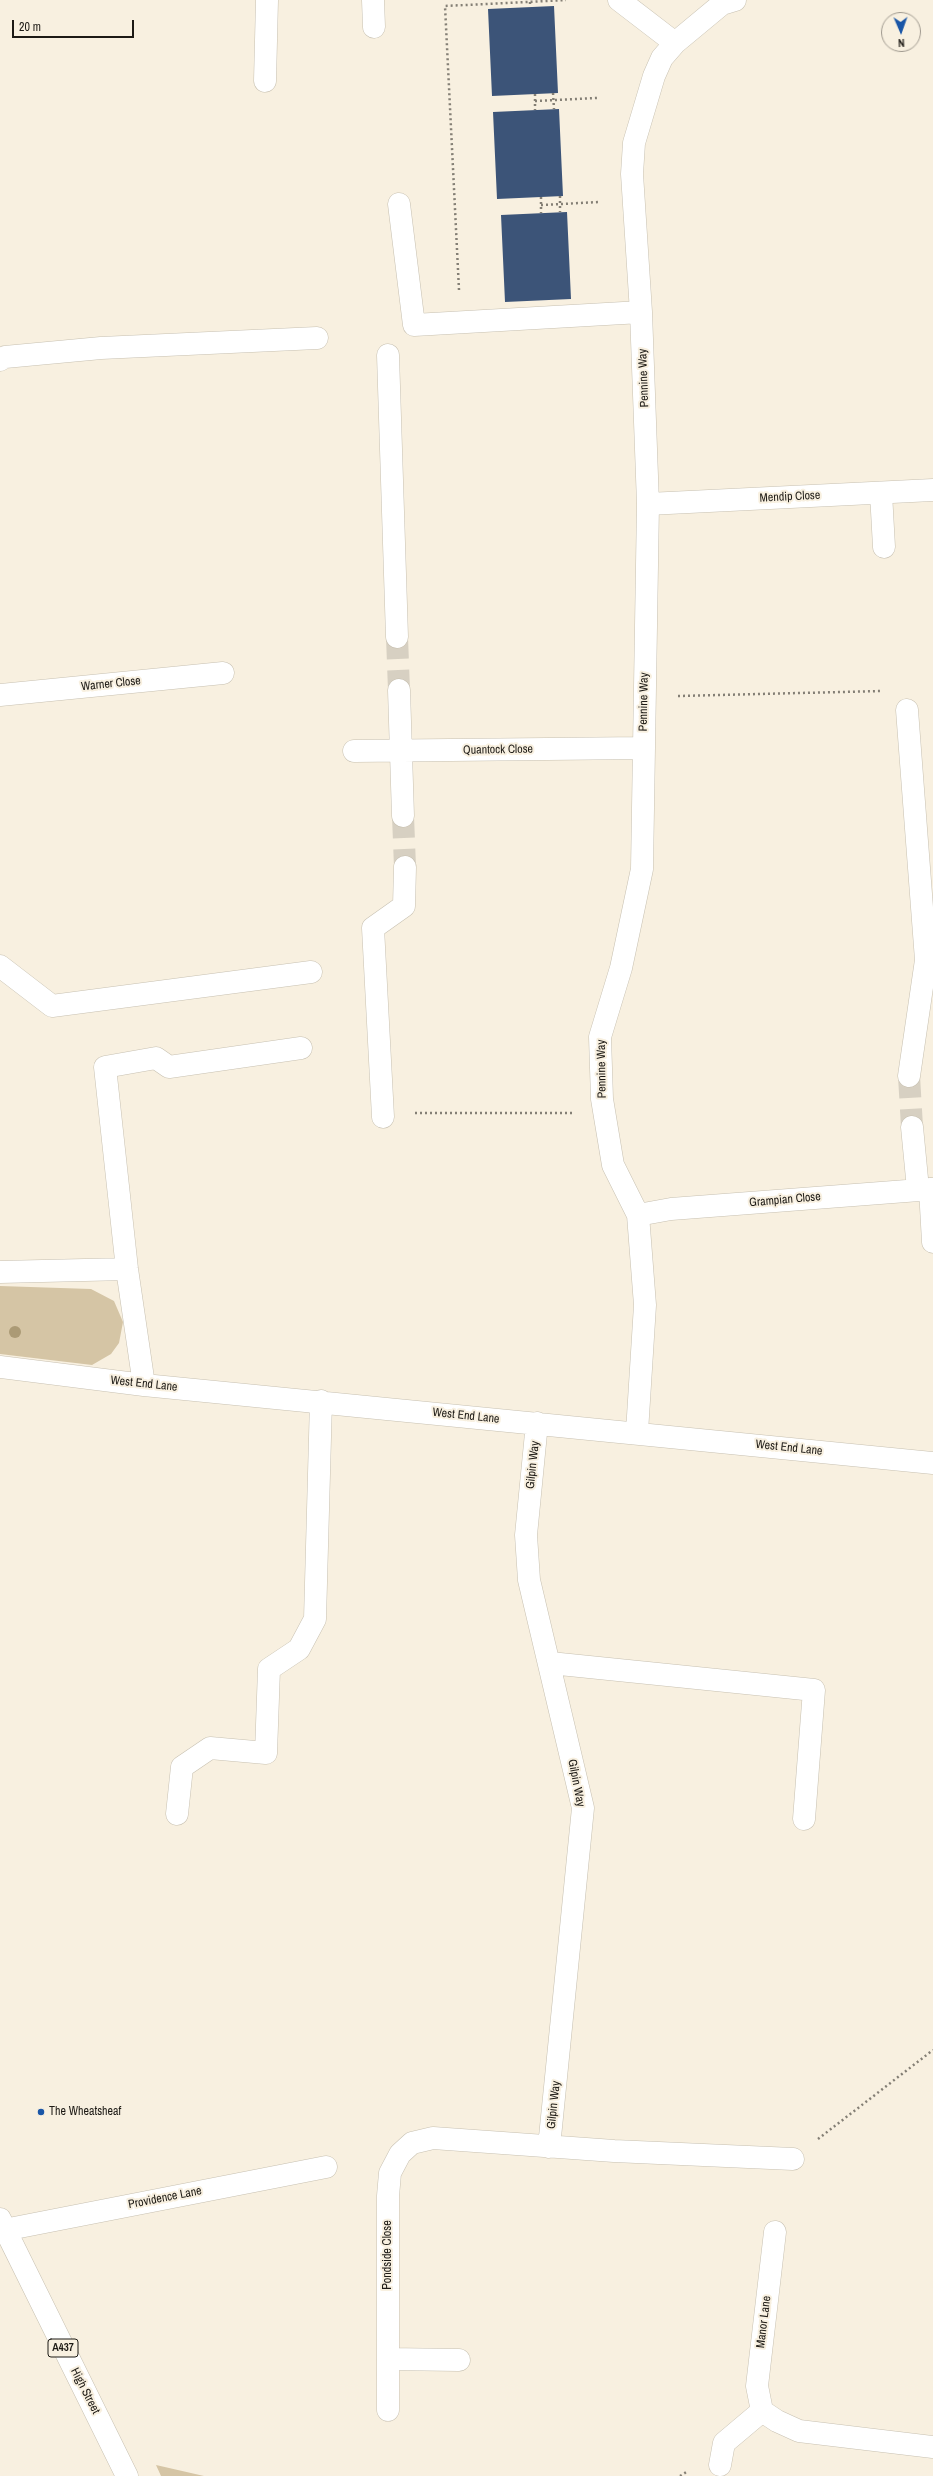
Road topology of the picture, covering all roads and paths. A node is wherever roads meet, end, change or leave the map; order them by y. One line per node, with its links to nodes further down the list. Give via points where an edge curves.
1 (267, 0): 12 (street)
2 (373, 0): 10 (street)
3 (566, 0): 6 (path)
4 (620, 0): 11 (street)
5 (735, 0): 11 (street, Pennine Way, via 722,4)
6 (549, 1): 7 (path); 8 (path)
7 (530, 2): 9 (path); 28 (path, via 445,6)
8 (549, 6)
9 (530, 7)
10 (374, 28)
11 (676, 43): 29 (street, Pennine Way, via 662,58 654,76 634,143 632,174)
12 (265, 81)
13 (553, 93): 17 (path)
14 (534, 94): 16 (path)
15 (597, 98): 17 (path)
16 (535, 101): 17 (path); 19 (path)
17 (553, 101): 18 (path)
18 (554, 109)
19 (535, 110)
20 (560, 196): 24 (path)
21 (541, 197): 25 (path)
22 (604, 201): 24 (path)
23 (399, 204): 29 (street, via 414,325)
24 (560, 204): 25 (path); 26 (path)
25 (541, 205): 27 (path)
26 (560, 212)
27 (541, 213)
28 (459, 295)
29 (641, 312): 35 (street, Pennine Way)
30 (317, 338): 32 (street, via 101,348 5,357)
31 (388, 355): 37 (street)
32 (0, 360)
33 (933, 490): 34 (street, Mendip Close)
34 (881, 493): 35 (street, Mendip Close); 36 (street)
35 (648, 504): 42 (street, Pennine Way)
36 (884, 547)
37 (397, 637)
38 (223, 673): 41 (street, Warner Close)
39 (399, 690): 46 (street)
40 (886, 691): 42 (path)
41 (0, 695)
42 (644, 697): 44 (street, Pennine Way)
43 (907, 710): 52 (street, via 926,960)
44 (642, 748): 46 (street, Quantock Close); 54 (street, Pennine Way, via 642,869 620,968 600,1037)
45 (354, 751): 46 (street, Quantock Close)
46 (402, 751): 47 (street)
47 (403, 816)
48 (405, 866): 53 (street, via 404,906 373,928)
49 (0, 966): 50 (street, via 52,1006)
50 (311, 972)
51 (301, 1048): 59 (street, via 168,1068 156,1058 105,1067)
52 (909, 1076)
53 (383, 1111): 54 (path)
54 (604, 1113): 57 (street, Pennine Way, via 613,1165)
55 (912, 1127): 56 (street)
56 (927, 1189): 57 (street, Grampian Close, via 671,1209); 58 (street)
57 (638, 1215): 65 (street, Pennine Way, via 645,1305)
58 (933, 1242)
59 (127, 1269): 60 (street); 62 (street)
60 (0, 1272)
61 (0, 1367): 62 (street, West End Lane)
62 (144, 1385): 63 (street, West End Lane)
63 (321, 1402): 64 (street, West End Lane); 68 (street, via 315,1620 299,1649 269,1669 266,1753 210,1748 182,1767)
64 (537, 1423): 65 (street, West End Lane); 67 (street, Gilpin Way, via 526,1535 529,1580)
65 (637, 1432): 66 (street, West End Lane)
66 (933, 1463)
67 (550, 1663): 69 (street, via 814,1690); 71 (street, Gilpin Way, via 583,1808)
68 (177, 1814)
69 (804, 1819)
70 (933, 2050): 73 (path)
71 (549, 2147): 72 (street, Gilpin Way, via 433,2138 412,2143); 73 (street, Gilpin Way)
72 (400, 2154): 77 (street, Pondside Close, via 390,2173 388,2196)
73 (793, 2159)
74 (326, 2167): 75 (street, Providence Lane)
75 (2, 2225): 83 (street, High Street / A437)
76 (775, 2232): 80 (street, Manor Lane, via 757,2386)
77 (388, 2359): 78 (street); 79 (street, Pondside Close)
78 (459, 2360)
79 (388, 2410)
80 (762, 2411): 81 (street, via 799,2431); 82 (street, via 724,2443)
81 (933, 2446)
82 (720, 2465)
83 (127, 2476)

